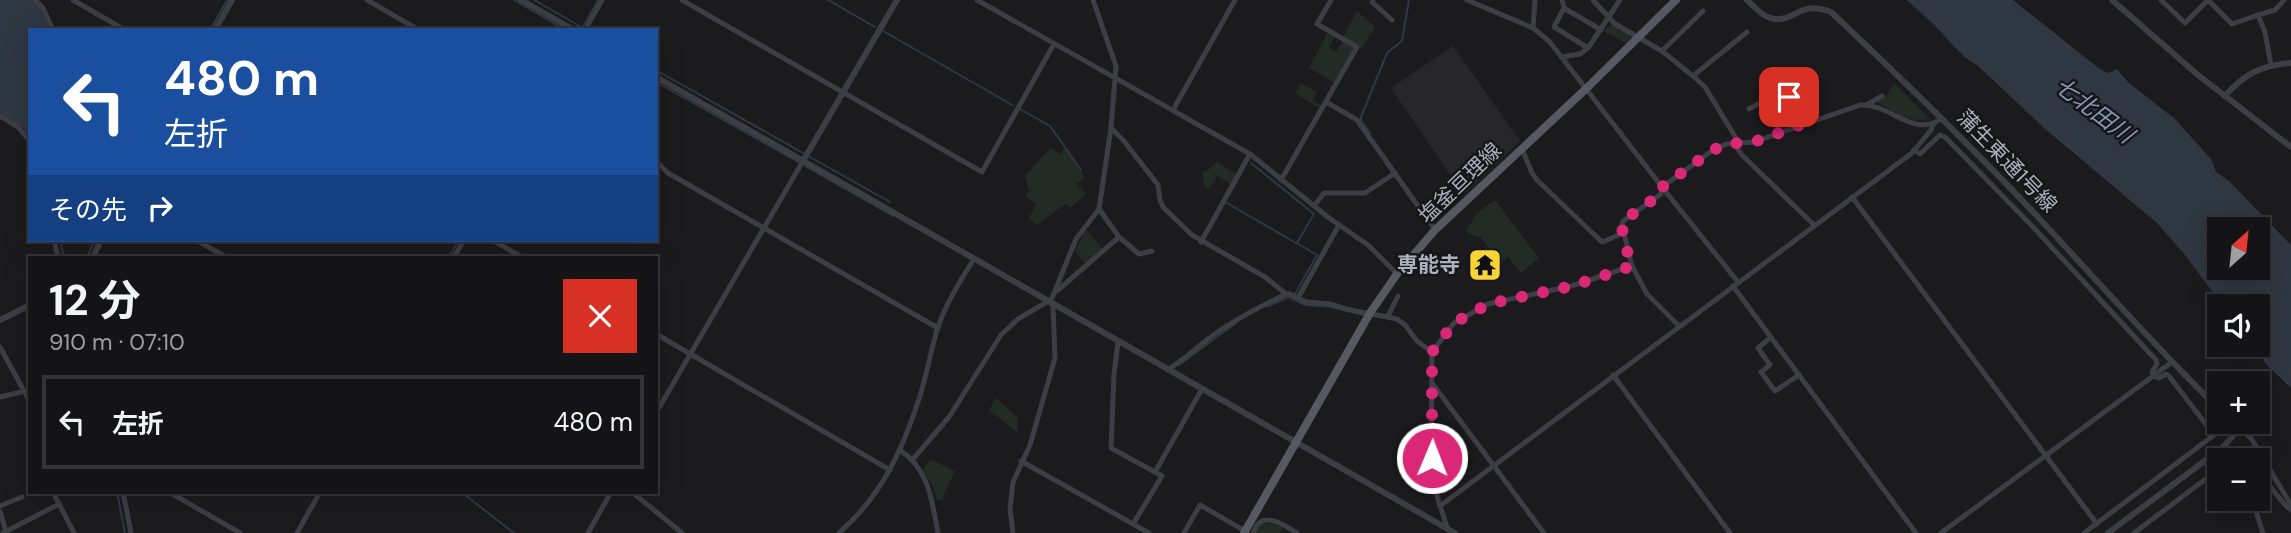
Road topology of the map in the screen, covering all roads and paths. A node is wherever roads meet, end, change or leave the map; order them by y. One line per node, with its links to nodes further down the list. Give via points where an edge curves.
1 (35, 0): 30 (street)
2 (73, 0): 31 (street)
3 (232, 0): 32 (street)
4 (366, 0): 33 (street)
5 (521, 0): 34 (street)
6 (602, 0): 35 (street)
7 (682, 0): 51 (street)
8 (897, 0): 51 (street)
9 (977, 0): 40 (street)
10 (1093, 0): 48 (street)
11 (1236, 0): 57 (street)
12 (1331, 0): 54 (street, via 1317,24 1357,47)
13 (1373, 0): 29 (street)
14 (1467, 0): 36 (street)
15 (1535, 0): 36 (street)
16 (1562, 0): 25 (street)
17 (1593, 0): 28 (street)
18 (1620, 0): 28 (street)
19 (1676, 0): 39 (main road, 塩釜亘理線)
20 (1747, 0): 59 (street, 蒲生東通1号線, via 1774,19 1805,4 1823,6)
21 (2112, 0): 53 (street)
22 (2161, 0): 23 (street, via 2185,23)
23 (2208, 0): 27 (street, via 2232,24)
24 (2284, 0): 27 (street, via 2274,10)
25 (1564, 8): 37 (street); 41 (street, via 1554,27)
26 (1703, 11): 42 (street)
27 (2258, 15): 45 (street)
28 (1609, 17): 37 (street); 39 (street)
29 (1392, 20)
30 (52, 28)
31 (122, 28)
32 (216, 28)
33 (415, 28)
34 (570, 28)
35 (586, 28)
36 (1533, 28): 43 (street)
37 (1601, 30): 41 (street)
38 (1747, 32): 46 (street)
39 (1638, 38): 42 (street); 50 (main road, 塩釜亘理線)
40 (1054, 44): 48 (street); 51 (street, via 982,172)
41 (1588, 48): 43 (street)
42 (1662, 51): 46 (street)
43 (1562, 57): 50 (street)
44 (2291, 63): 45 (street)
45 (2271, 65): 53 (street, via 2243,77)
46 (1693, 76): 65 (street)
47 (658, 78): 70 (street)
48 (1116, 78): 57 (street); 62 (street)
49 (1781, 84): 60 (street)
50 (1587, 88): 67 (main road, 塩釜亘理線); 74 (street)
51 (842, 93): 70 (street)
52 (1882, 96): 55 (street)
53 (2225, 96): 66 (street)
54 (1326, 102): 72 (street, via 1357,120); 73 (street)
55 (1868, 104): 60 (street); 61 (street, via 1909,123)
56 (1749, 109): 63 (street, via 1762,102)
57 (1172, 110): 69 (street)
58 (0, 116): 64 (street)
59 (1941, 119): 61 (street); 111 (street, 蒲生東通1号線)
60 (1809, 122): 63 (street)
61 (1934, 123): 68 (street)
62 (1111, 128): 77 (street); 86 (street, via 1158,185 1163,207)
63 (1781, 132): 65 (street)
64 (28, 139)
65 (1737, 143): 74 (street, via 1713,150); 79 (street, via 1750,163)
66 (2291, 146)
67 (1522, 149): 81 (main road, 塩釜亘理線); 82 (street, via 1537,180 1602,242)
68 (1914, 150): 75 (street); 115 (street, via 1920,154 1940,135 1945,137 2156,360)
69 (1250, 154): 73 (street); 86 (street)
70 (803, 161): 80 (street); 90 (street)
71 (658, 163): 80 (street)
72 (1395, 173): 76 (street, via 1365,193 1324,193); 81 (street)
73 (1282, 180): 76 (street)
74 (1662, 187): 82 (street, via 1661,194 1623,221); 93 (street)
75 (1852, 197): 79 (street); 126 (street)
76 (1314, 206): 78 (street)
77 (1099, 209): 83 (street); 94 (street, via 1076,239)
78 (1339, 225): 92 (street); 97 (street)
79 (1814, 225): 93 (street)
80 (764, 228): 104 (street); 110 (street)
81 (1435, 230): 92 (main road, 塩釜亘理線)
82 (1623, 233): 91 (street)
83 (1119, 237): 87 (street, via 1139,254); 94 (street)
84 (200, 242): 88 (street)
85 (496, 242): 89 (street)
86 (1201, 242): 95 (street, via 1265,277)
87 (1152, 251)
88 (224, 256)
89 (520, 256)
90 (974, 259): 98 (street); 104 (street)
91 (1632, 266): 103 (street, via 1647,294); 109 (street, via 1572,286 1488,304 1454,323)
92 (1397, 274): 100 (main road, 塩釜亘理線)
93 (1735, 284): 103 (street); 106 (street)
94 (1055, 292): 98 (street)
95 (1286, 294): 97 (street); 112 (street, via 1254,308)
96 (1398, 296): 101 (street)
97 (1298, 299): 100 (street)
98 (1050, 303): 107 (street); 127 (street, via 1018,319 1001,335 949,416); 128 (street, via 1055,358 1030,445)
99 (28, 306): 102 (street)
100 (1370, 313): 101 (street); 124 (main road, 塩釜亘理線)
101 (1388, 316): 109 (street, via 1405,325)
102 (0, 320)
103 (1679, 326): 114 (street)
104 (938, 328): 125 (street)
105 (658, 335): 110 (street)
106 (1771, 337): 113 (street); 113 (street, via 1758,348 1770,365 1761,372 1775,391)
107 (1118, 342): 112 (street); 131 (street, via 1111,448)
108 (0, 347): 118 (street)
109 (1432, 352): 116 (street)
110 (690, 354): 121 (street); 130 (street)
111 (2172, 362): 115 (street); 120 (street, 蒲生東通1号線)
112 (1167, 370): 117 (street)
113 (1799, 374): 165 (street)
114 (1613, 376): 129 (street); 164 (street)
115 (2153, 376): 126 (street); 147 (street, via 2169,376 2214,435)
116 (1432, 383): 129 (street); 142 (street, via 1431,478)
117 (1202, 390): 124 (street); 131 (street)
118 (27, 391): 119 (street)
119 (0, 397)
120 (2207, 397)
121 (658, 410)
122 (2233, 434): 168 (street, via 2222,448)
123 (2246, 434): 143 (street)
124 (1295, 444): 149 (main road, 塩釜亘理線); 150 (street)
125 (900, 450): 127 (street); 130 (street)
126 (2045, 455): 147 (street); 166 (street)
127 (913, 459): 158 (street, via 930,488)
128 (1021, 461): 146 (street); 159 (street, via 1010,496)
129 (1493, 464): 142 (street); 163 (street)
130 (890, 470): 157 (street, via 870,502)
131 (1155, 472): 146 (street, via 1162,476)
132 (2207, 478): 169 (street)
133 (2270, 487): 143 (street)
134 (54, 494): 141 (street)
135 (122, 494): 152 (street)
136 (172, 494): 153 (street)
137 (319, 494): 154 (street)
138 (610, 494): 155 (street)
139 (634, 494): 156 (street)
140 (22, 497): 144 (street)
141 (59, 504): 148 (street); 151 (street)
142 (1440, 506): 150 (street)
143 (2291, 507)
144 (0, 509): 148 (street)
145 (2256, 511): 170 (street)
146 (1133, 524): 160 (street)
147 (2096, 524): 167 (street)
148 (5, 532)
149 (1247, 532): 161 (street, via 1200,505); 162 (street, via 1263,521)
150 (1451, 532)
151 (74, 533)
152 (131, 533)
153 (240, 533)
154 (297, 533)
155 (588, 533)
156 (682, 533)
157 (839, 533)
158 (938, 533)
159 (1013, 533)
160 (1149, 533)
161 (1184, 533)
162 (1297, 533)
163 (1544, 533)
164 (1730, 533)
165 (1916, 533)
166 (1941, 533)
167 (2084, 533)
168 (2108, 533)
169 (2134, 533)
170 (2263, 533)

